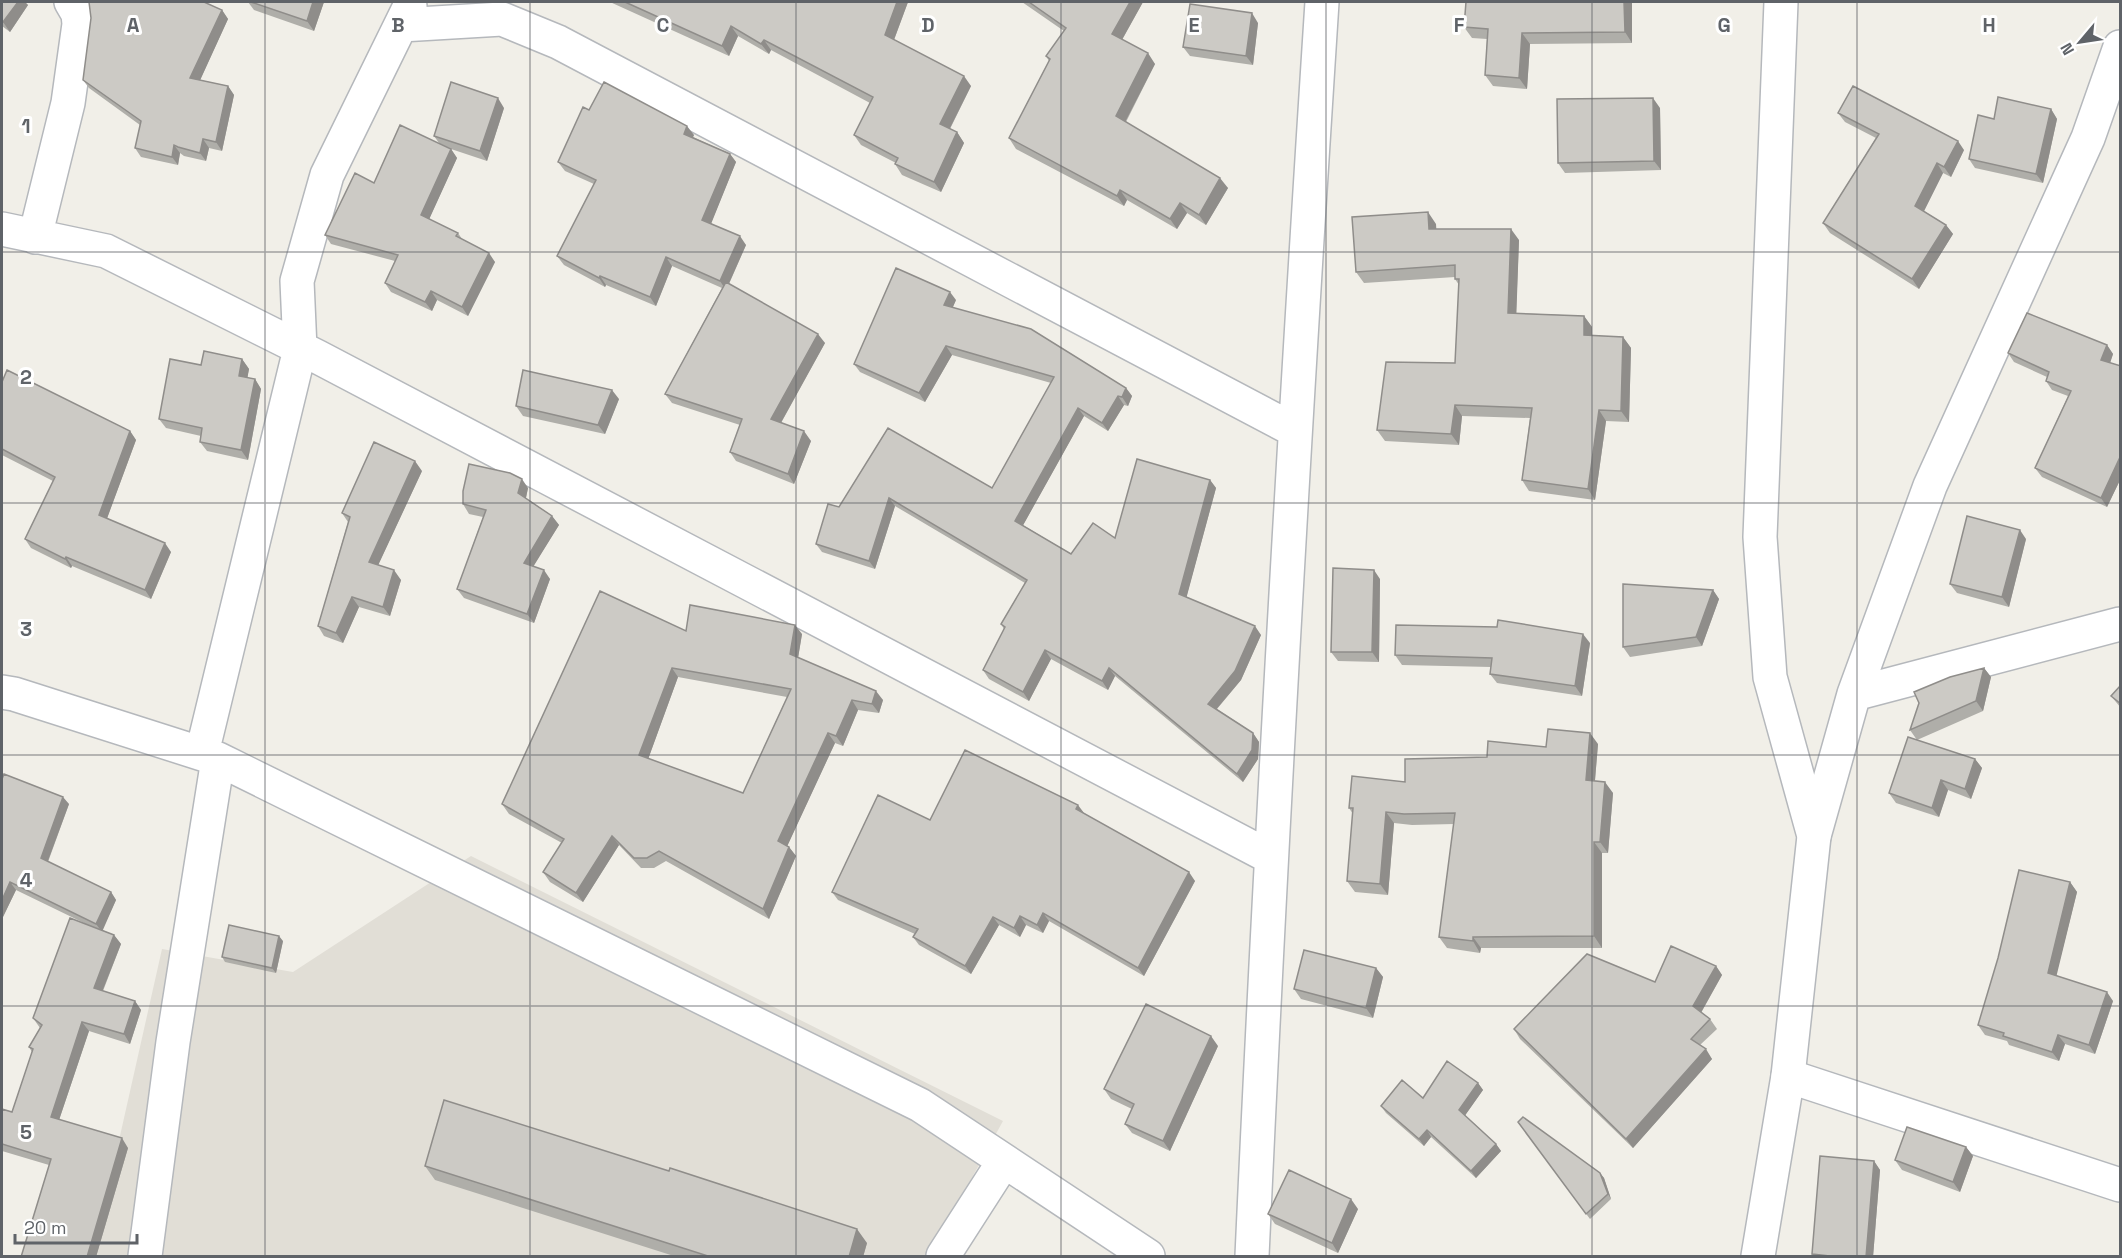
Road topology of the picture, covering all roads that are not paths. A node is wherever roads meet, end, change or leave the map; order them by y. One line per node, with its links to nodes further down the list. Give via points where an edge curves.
1 (71, 2): 7 (street, via 80,24 68,103)
2 (1322, 2): 9 (street)
3 (1781, 2): 14 (street, via 1760,537 1770,678)
4 (406, 13): 8 (street, via 327,175 297,281); 9 (street, via 502,19 558,42)
5 (2121, 47): 12 (street, via 2088,138 1930,486)
6 (2, 229): 7 (street)
7 (35, 237): 8 (street, via 106,251)
8 (300, 349): 13 (street); 15 (street)
9 (1294, 430): 15 (street)
10 (2121, 624): 12 (street)
11 (2, 692): 13 (street)
12 (1854, 694): 14 (street)
13 (210, 756): 17 (street, via 920,1105); 19 (street)
14 (1815, 836): 16 (street)
15 (1270, 857): 22 (street)
16 (1788, 1076): 18 (street); 23 (street)
17 (1004, 1161): 20 (street); 21 (street)
18 (2121, 1185)
19 (145, 1257)
20 (942, 1257)
21 (1148, 1257)
22 (1252, 1257)
23 (1758, 1257)

